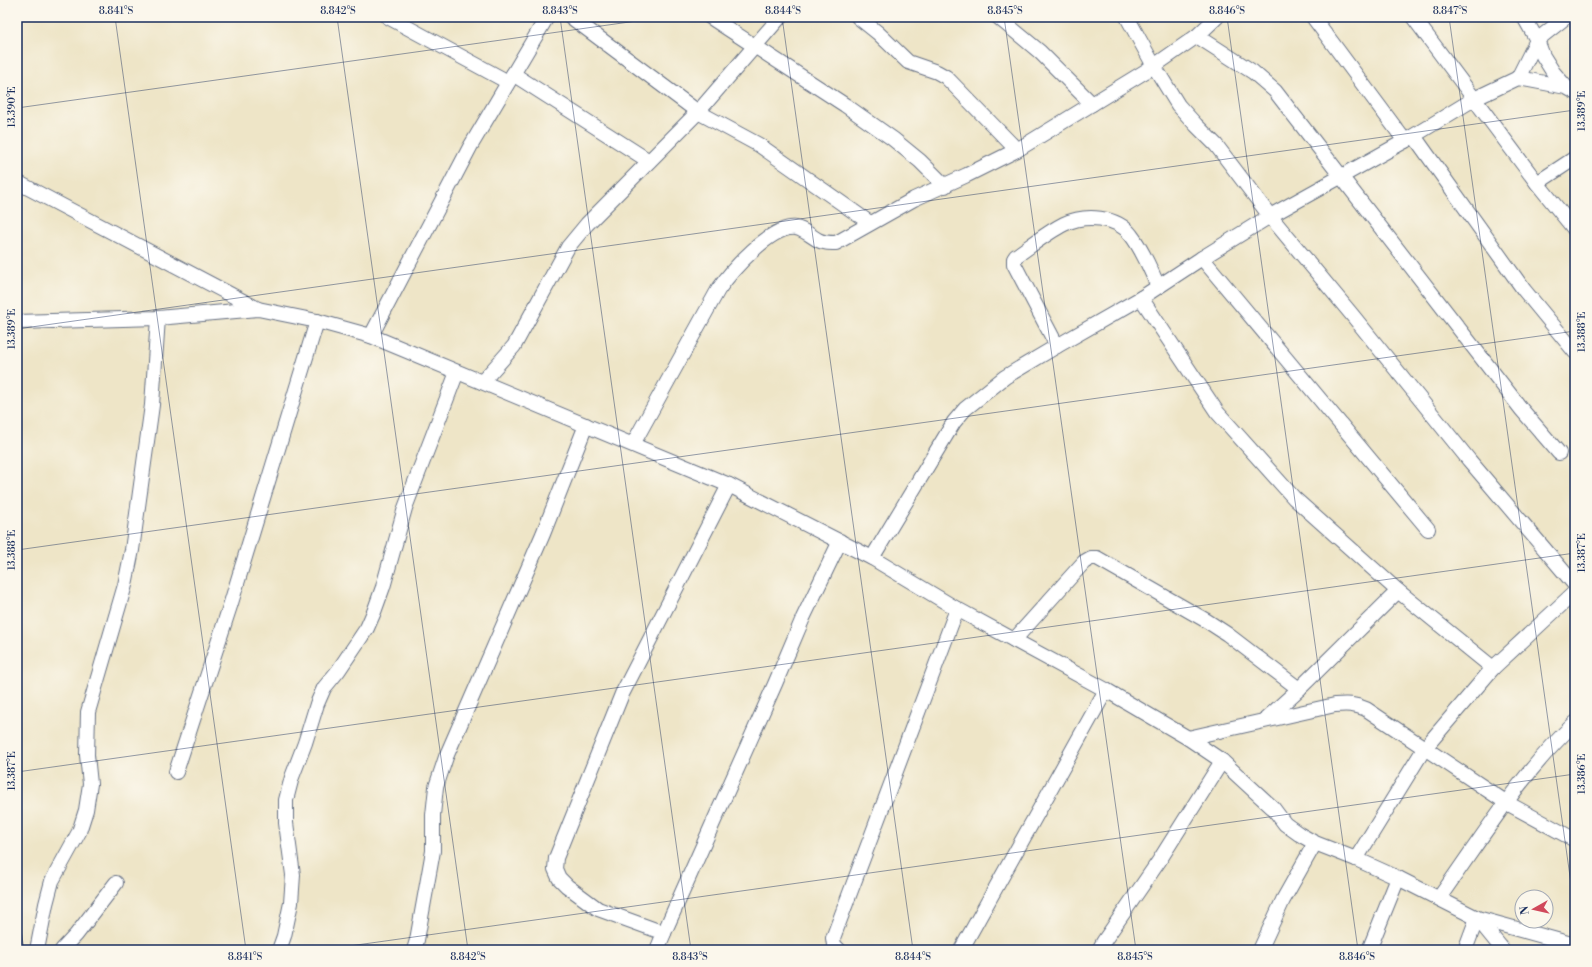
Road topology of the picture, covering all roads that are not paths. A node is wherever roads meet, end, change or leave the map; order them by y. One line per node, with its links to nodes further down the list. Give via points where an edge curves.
1 (388, 17): 18 (street)
2 (547, 17): 18 (street)
3 (572, 17): 23 (street)
4 (710, 17): 16 (street)
5 (780, 17): 16 (street)
6 (858, 17): 25 (street, via 908,62 946,77)
7 (998, 17): 22 (street, via 1040,52)
8 (1127, 17): 17 (street)
9 (1216, 17): 14 (street)
10 (1314, 17): 24 (street)
11 (1413, 17): 21 (street)
12 (1524, 17): 15 (street)
13 (1566, 17): 15 (street)
14 (1197, 36): 17 (street); 28 (street, via 1253,72 1275,91)
15 (1537, 40): 19 (street); 20 (street, via 1543,56)
16 (754, 47): 23 (street); 31 (street, via 893,139)
17 (1154, 66): 22 (street); 32 (street, via 1178,105 1216,145)
18 (511, 78): 27 (street); 42 (street, via 470,147)
19 (1518, 78): 20 (street); 21 (street)
20 (1571, 90)
21 (1474, 99): 24 (street); 29 (street)
22 (1092, 104): 25 (street)
23 (698, 112): 27 (street); 33 (street, via 759,145)
24 (1410, 139): 28 (street); 44 (street, via 1524,290)
25 (1017, 150): 31 (street)
26 (1575, 158): 29 (street)
27 (649, 161): 46 (street, via 568,247 514,346)
28 (1341, 178): 32 (street); 49 (street)
29 (1537, 183): 34 (street)
30 (18, 185): 38 (street)
31 (945, 186): 33 (street, via 914,199)
32 (1270, 216): 35 (street); 54 (street, via 1469,460)
33 (870, 223): 48 (street, via 836,243 818,240 798,228 783,230 755,248 728,275 718,290)
34 (1575, 230)
35 (1202, 258): 36 (street); 51 (street)
36 (1158, 286): 37 (street); 43 (street, via 1142,251 1122,225 1099,218 1078,219 1065,224 1014,259 1014,264)
37 (1141, 298): 43 (street); 55 (street, via 1217,412 1248,448 1294,498)
38 (258, 309): 39 (street); 40 (street)
39 (158, 318): 41 (street); 78 (street, via 152,405 132,550 125,585 88,712 87,755 90,784 86,810 79,832 52,881)
40 (317, 321): 42 (street); 67 (street, via 231,603)
41 (17, 322)
42 (371, 336): 45 (street)
43 (1057, 346): 53 (street, via 1005,378 965,409 954,422)
44 (1575, 352)
45 (457, 372): 46 (street); 80 (street, via 405,508 374,612 367,628 324,688 316,704 292,777 286,800 286,823 293,875 291,903)
46 (482, 382): 47 (street)
47 (586, 425): 48 (street); 81 (street, via 543,534 446,757 436,787 433,851 418,940)
48 (633, 444): 50 (street)
49 (1559, 453)
50 (729, 485): 52 (street); 76 (street, via 622,694 556,858 555,869 559,878 598,909)
51 (1428, 529)
52 (840, 541): 53 (street); 76 (street, via 803,618)
53 (872, 558): 57 (street)
54 (1575, 585)
55 (1398, 591): 59 (street); 60 (street)
56 (1575, 592): 59 (street)
57 (956, 609): 58 (street); 83 (street, via 833,938 834,945)
58 (1014, 640): 60 (street, via 1084,562 1097,558 1207,621); 61 (street)
59 (1493, 668): 65 (street)
60 (1299, 689): 62 (street)
61 (1106, 690): 64 (street); 84 (street)
62 (1266, 720): 64 (street); 65 (street, via 1350,704 1366,709)
63 (1575, 723): 68 (street, via 1549,749)
64 (1188, 738): 66 (street)
65 (1424, 749): 68 (street); 71 (street)
66 (1222, 760): 70 (street, via 1273,808 1285,824); 85 (street)
67 (176, 772)
68 (1507, 803): 69 (street); 74 (street)
69 (1575, 840)
70 (1315, 843): 71 (street); 86 (street, via 1283,900)
71 (1356, 858): 72 (street)
72 (1398, 878): 74 (street); 87 (street)
73 (116, 883): 79 (street)
74 (1439, 898): 75 (street)
75 (1477, 918): 77 (street); 88 (street); 89 (street)
76 (664, 933): 82 (street)
77 (1575, 945)
78 (37, 950)
79 (62, 950)
80 (279, 950)
81 (414, 950)
82 (657, 950)
83 (839, 950)
84 (961, 950)
85 (1099, 950)
86 (1260, 950)
87 (1369, 950)
88 (1465, 950)
89 (1503, 950)

